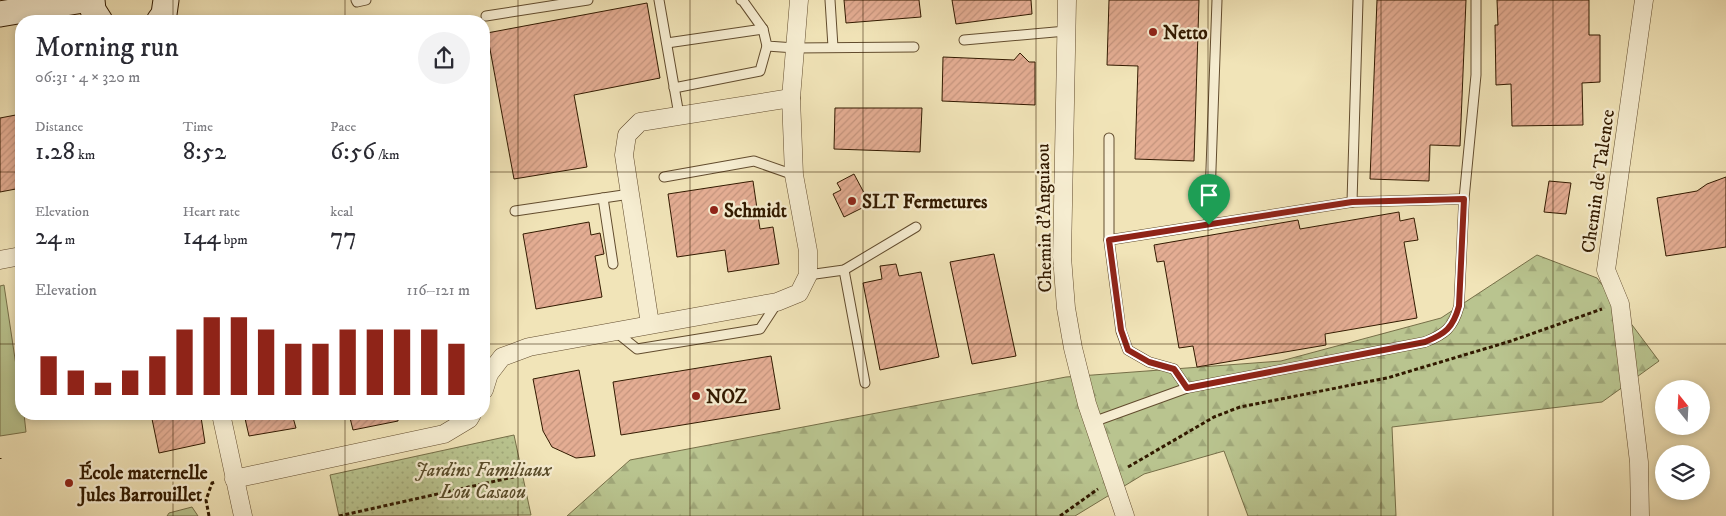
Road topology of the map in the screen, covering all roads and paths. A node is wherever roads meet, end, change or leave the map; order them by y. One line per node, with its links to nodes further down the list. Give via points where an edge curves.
1 (83, 0): 16 (main road)
2 (92, 0): 17 (main road)
3 (166, 0): 18 (main road)
4 (356, 0): 5 (lane)
5 (366, 0)
6 (588, 0): 19 (lane)
7 (659, 0): 23 (lane)
8 (741, 0): 20 (lane)
9 (799, 0): 26 (street)
10 (830, 0): 27 (lane)
11 (1067, 0): 21 (street, Chemin d'Anguiaou)
12 (1217, 0): 39 (lane)
13 (1358, 0): 37 (lane)
14 (1476, 0): 36 (lane, via 1476,75)
15 (1644, 0): 48 (street, Chemin de Talence, via 1606,270)
16 (0, 14)
17 (96, 15)
18 (163, 15)
19 (490, 15)
20 (763, 29): 23 (lane); 24 (lane)
21 (1066, 31): 22 (lane); 56 (street, Chemin d'Anguiaou, via 1062,257 1073,348)
22 (964, 40)
23 (666, 44): 28 (lane)
24 (767, 46): 26 (lane); 28 (lane, via 760,71)
25 (914, 47): 27 (lane)
26 (795, 48): 27 (lane); 29 (street)
27 (833, 48)
28 (674, 88): 30 (lane)
29 (791, 98): 30 (street); 32 (street)
30 (679, 114): 34 (street, via 640,122 627,135 624,155)
31 (1109, 138): 41 (lane)
32 (794, 175): 33 (lane, via 754,161); 46 (street, via 808,251)
33 (664, 177)
34 (630, 194): 35 (lane); 49 (street)
35 (603, 198): 38 (lane); 44 (lane)
36 (1464, 199): 37 (lane); 53 (lane, via 1459,306 1446,331 1425,342)
37 (1352, 202): 39 (lane)
38 (515, 211)
39 (1209, 225): 41 (lane)
40 (916, 227): 45 (lane)
41 (1109, 240): 53 (lane, via 1121,330 1128,350 1149,362 1174,369)
42 (15, 257): 43 (street)
43 (0, 260)
44 (613, 264)
45 (844, 270): 46 (lane); 52 (lane)
46 (808, 275): 47 (street, via 799,293)
47 (777, 302): 49 (street); 50 (lane, via 760,329 637,349)
48 (1620, 304): 58 (path, via 1387,378 1240,407 1214,417); 65 (street, Chemin de Talence, via 1639,462)
49 (650, 324): 50 (street)
50 (614, 331): 51 (street, via 530,347 502,357)
51 (490, 373)
52 (865, 383)
53 (1187, 388): 56 (lane)
54 (222, 420): 59 (street)
55 (467, 420): 59 (street, via 444,434)
56 (1093, 422): 58 (street, Chemin d'Anguiaou)
57 (518, 476): 62 (path)
58 (1112, 478): 63 (path); 64 (street, Chemin d'Anguiaou)
59 (234, 479): 60 (path, via 212,483 206,500); 61 (street)
60 (209, 516)
61 (243, 516)
62 (339, 516)
63 (1060, 516)
64 (1125, 516)
65 (1640, 516)

